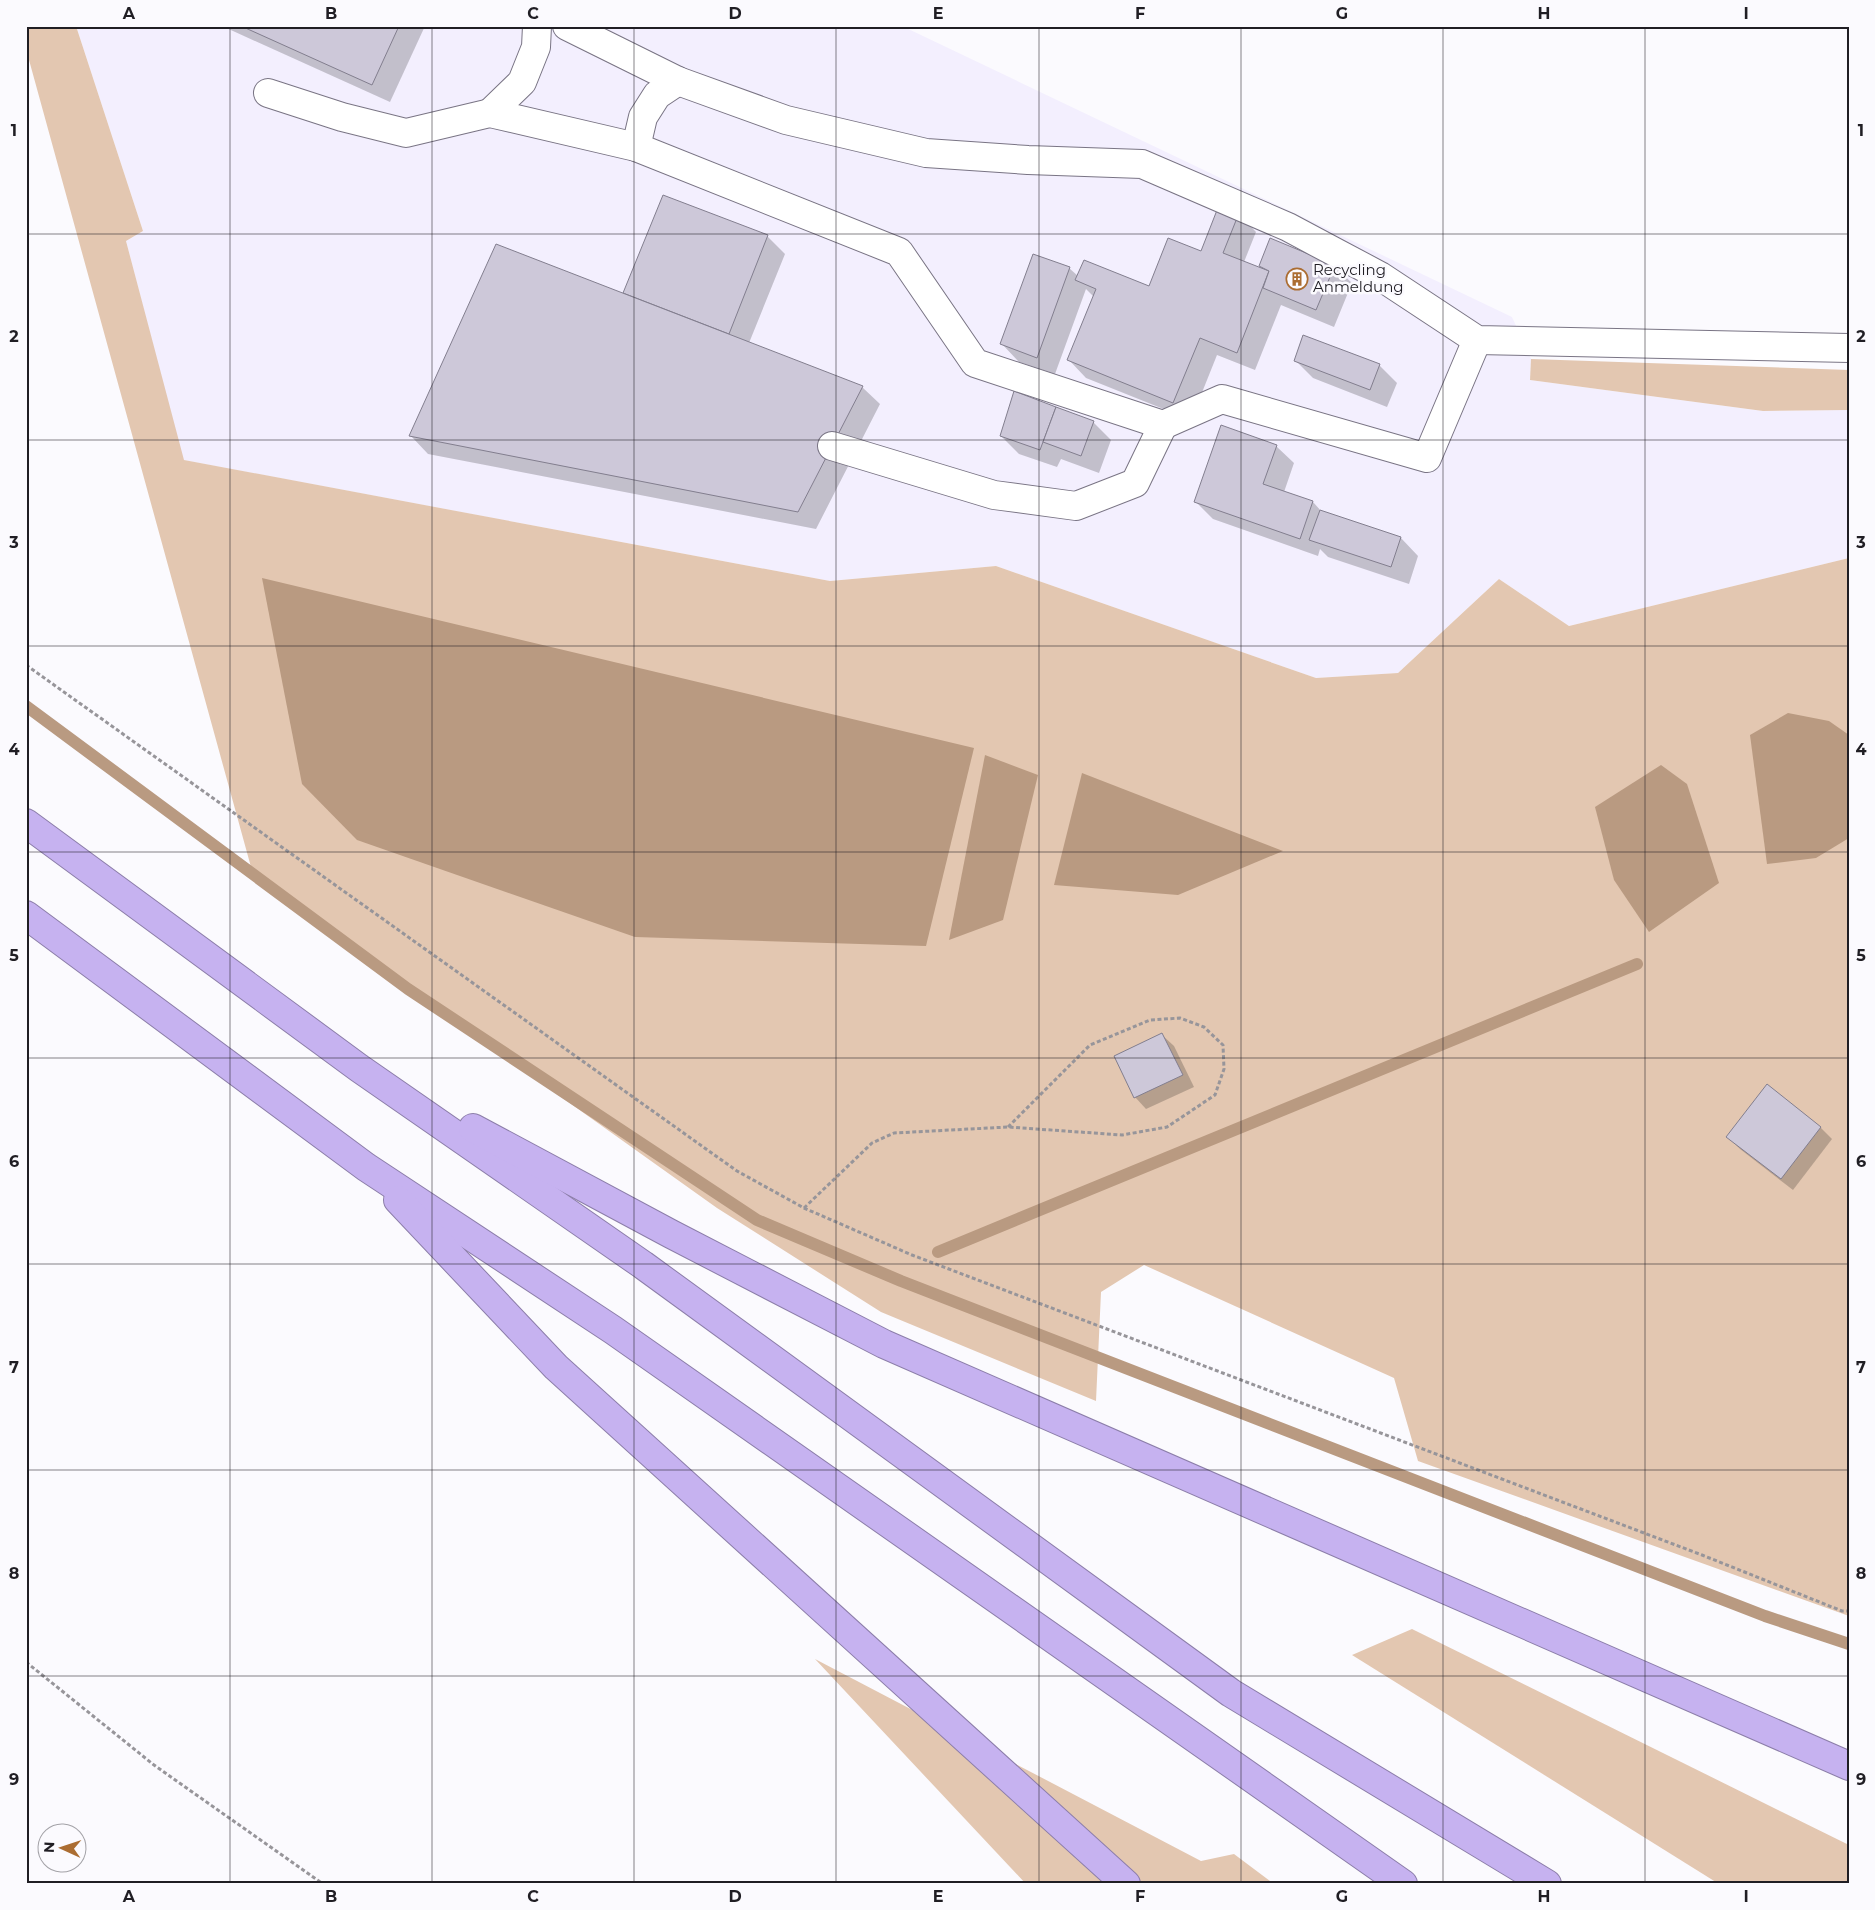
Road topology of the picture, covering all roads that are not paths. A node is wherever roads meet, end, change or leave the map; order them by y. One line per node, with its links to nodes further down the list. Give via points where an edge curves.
1 (537, 26): 5 (lane, via 536,47 522,82)
2 (567, 26): 3 (lane)
3 (678, 81): 6 (lane, via 657,94 643,117); 7 (lane, via 786,120 926,153 1142,164 1288,227 1380,276)
4 (268, 93): 5 (lane, via 342,117 406,132)
5 (490, 113): 6 (lane)
6 (636, 147): 9 (lane, via 900,252 975,363)
7 (1477, 340): 8 (lane); 9 (lane, via 1427,458 1222,399)
8 (1849, 348)
9 (1163, 425): 10 (lane, via 1135,482 1076,506 994,495)
10 (832, 446)
11 (26, 823): 13 (highway)
12 (26, 915): 14 (highway)
13 (359, 1068): 15 (highway, via 884,1344); 18 (highway, via 643,1265 1232,1693)
14 (366, 1167): 16 (highway, via 556,1367); 17 (highway, via 613,1330)
15 (1849, 1766)
16 (1126, 1884)
17 (1403, 1884)
18 (1547, 1884)

